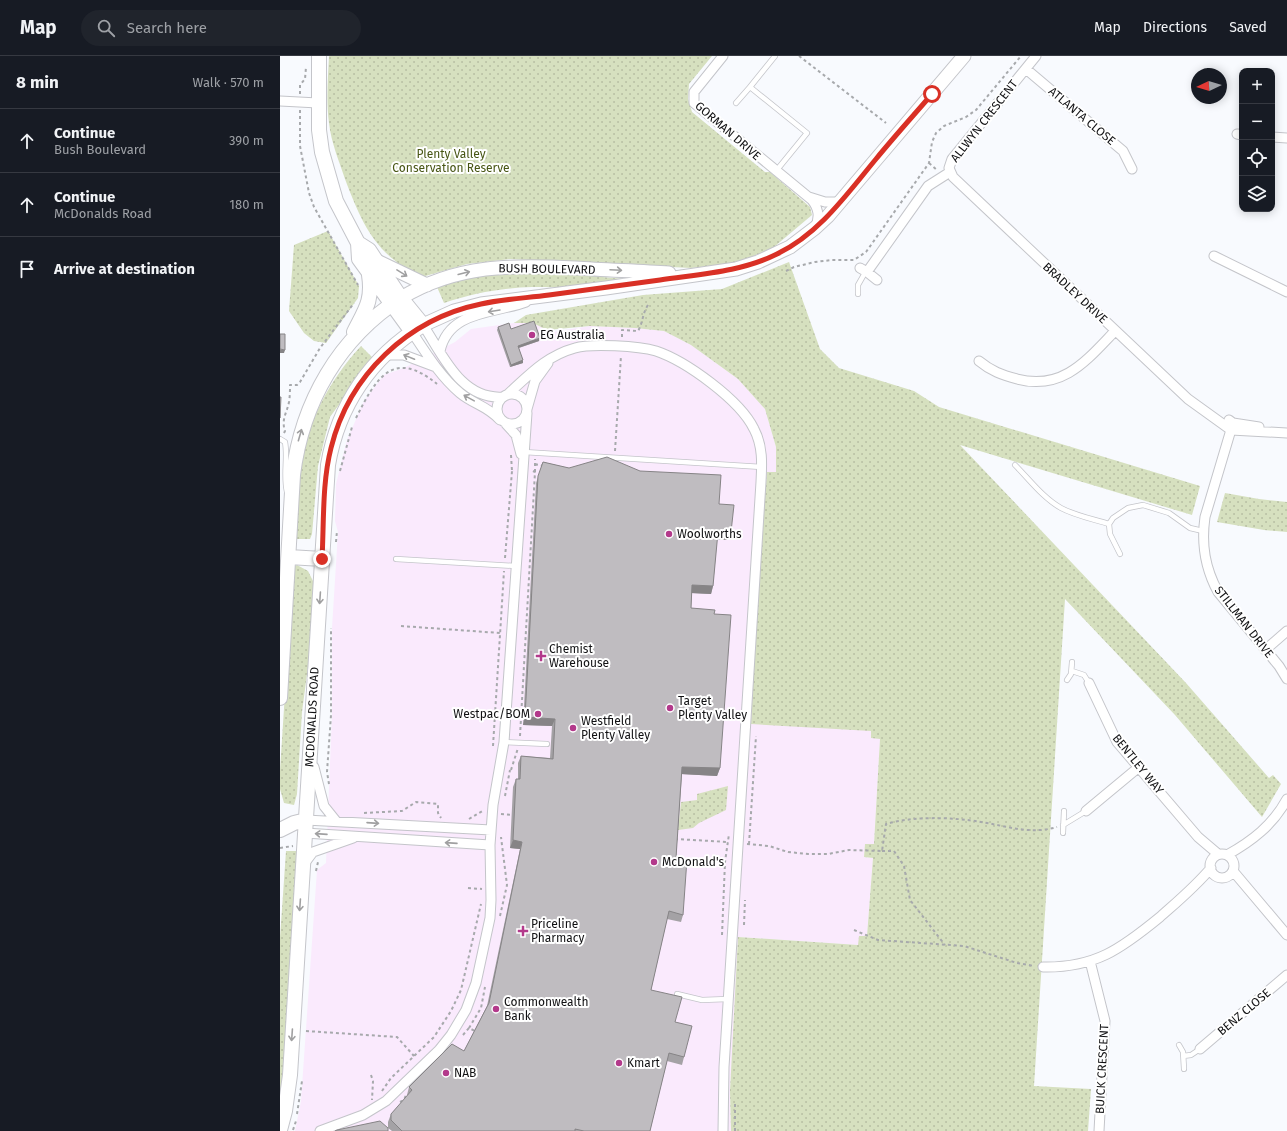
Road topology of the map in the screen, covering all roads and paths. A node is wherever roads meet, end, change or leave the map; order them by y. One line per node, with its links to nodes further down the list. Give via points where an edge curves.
1 (319, 56): 13 (main road)
2 (723, 56): 19 (street, GORMAN DRIVE, via 694,92 694,103)
3 (775, 56): 10 (lane)
4 (799, 56): 15 (path)
5 (964, 56): 22 (main road, BUSH BOULEVARD)
6 (1021, 56): 28 (path, via 976,110 944,126 936,133 932,142 930,163 866,252 854,260 815,262)
7 (1036, 56): 9 (street, ALLWYN CRESCENT)
8 (306, 64): 12 (path, via 305,79 300,85)
9 (1026, 68): 18 (street, ATLANTA CLOSE, via 1123,151); 20 (street, ALLWYN CRESCENT, via 952,158 949,163)
10 (750, 87): 14 (lane); 19 (lane, via 807,133)
11 (280, 101): 12 (street)
12 (300, 102): 13 (street); 33 (path, via 300,146 309,193 314,207 359,286)
13 (318, 103): 24 (main road, via 322,152 331,187)
14 (736, 103)
15 (886, 123)
16 (1275, 137): 17 (street)
17 (1287, 138)
18 (1132, 168)
19 (776, 171): 21 (street, GORMAN DRIVE)
20 (950, 172): 27 (street, ALLWYN CRESCENT, via 928,186); 41 (street, BRADLEY DRIVE, via 957,183)
21 (806, 196): 22 (street, via 822,201); 23 (street, via 818,209)
22 (840, 202): 23 (main road, BUSH BOULEVARD)
23 (815, 228): 29 (main road, BUSH BOULEVARD, via 790,247 758,262 736,269)
24 (358, 243): 26 (main road, via 369,250); 30 (main road, via 359,258)
25 (1214, 256): 34 (street)
26 (377, 261): 32 (main road, one-way to 32); 38 (main road)
27 (864, 270): 31 (street); 35 (lane, via 858,285)
28 (786, 271)
29 (699, 274): 32 (main road, BUSH BOULEVARD, one-way to 29, via 466,272 508,266); 36 (main road, BUSH BOULEVARD)
30 (369, 275): 38 (main road); 42 (main road, via 370,298)
31 (878, 280)
32 (427, 285): 38 (main road, BUSH BOULEVARD)
33 (359, 291)
34 (1287, 292)
35 (858, 294)
36 (544, 296): 40 (main road, BUSH BOULEVARD, via 481,304 454,311); 44 (street, one-way to 44, via 507,309 463,319 448,332)
37 (358, 298): 57 (path, via 320,348 300,382 297,385 290,385 289,404 284,415 285,431)
38 (396, 302): 40 (main road); 42 (main road)
39 (648, 305): 43 (path, via 642,315 638,331 622,330)
40 (418, 328): 44 (street); 46 (main road, MCDONALDS ROAD); 48 (street)
41 (1115, 331): 47 (street, via 1077,369 1055,379 1022,380 995,373); 55 (street, BRADLEY DRIVE, via 1188,399 1204,409 1222,415)
42 (348, 343): 69 (main road, one-way to 42, via 296,457 304,422 317,389)
43 (621, 347): 45 (street, via 582,347); 61 (path); 64 (street, via 647,349 669,356 739,406 758,438)
44 (440, 351): 50 (street, via 458,377 474,391 487,397)
45 (558, 354): 50 (street, via 536,368); 51 (street, via 539,373)
46 (382, 356): 48 (street, one-way to 46, via 401,354); 77 (main road, MCDONALDS ROAD, via 355,390 334,436 328,465)
47 (979, 361)
48 (436, 367): 53 (street, one-way to 48, via 489,409 460,393)
49 (438, 385): 52 (path, via 404,366 389,370 370,393)
50 (505, 395): 51 (street, via 520,396 525,401); 53 (street, via 496,408)
51 (527, 412): 53 (street, via 523,420 517,424); 59 (street)
52 (355, 421)
53 (503, 422): 66 (street, via 518,440)
54 (352, 426): 68 (path)
55 (1232, 426): 56 (street, BRADLEY DRIVE); 72 (street, STILLMAN DRIVE)
56 (1287, 433)
57 (280, 439): 69 (lane, via 285,442 287,451 285,486)
58 (511, 452): 66 (path)
59 (524, 452): 60 (lane); 66 (street)
60 (535, 453): 61 (lane); 62 (path)
61 (614, 457): 64 (lane)
62 (535, 464): 65 (path); 67 (path)
63 (1015, 465): 70 (lane, via 1059,507)
64 (762, 467): 116 (street)
65 (550, 468)
66 (518, 470): 67 (path); 78 (path); 79 (street)
67 (535, 472): 85 (path)
68 (339, 475)
69 (291, 511): 75 (main road)
70 (1109, 524): 72 (lane, via 1113,518 1128,508 1143,505 1169,512 1190,528); 74 (lane, via 1110,534)
71 (336, 527): 73 (path)
72 (1203, 531): 86 (street, STILLMAN DRIVE, via 1207,568 1218,592)
73 (336, 542)
74 (1120, 554)
75 (289, 557): 77 (main road); 92 (main road)
76 (396, 558): 78 (lane)
77 (322, 559): 98 (main road, MCDONALDS ROAD, one-way to 98)
78 (504, 565): 79 (lane); 83 (path)
79 (516, 566): 84 (street)
80 (331, 621): 101 (path, via 331,715 327,772)
81 (401, 626): 83 (path)
82 (1287, 631): 86 (street)
83 (500, 633): 84 (path); 97 (path)
84 (510, 633): 85 (path); 94 (street, via 511,667)
85 (527, 634): 95 (path)
86 (1265, 650): 89 (street, STILLMAN DRIVE)
87 (1072, 662): 88 (lane)
88 (1072, 671): 90 (lane); 91 (lane, via 1081,673)
89 (1287, 679)
90 (1067, 680)
91 (1089, 683): 99 (street, BENTLEY WAY, via 1112,734)
92 (280, 698)
93 (756, 736): 118 (path)
94 (504, 742): 95 (lane); 111 (street, via 495,783)
95 (520, 742): 96 (lane); 100 (path)
96 (546, 744)
97 (493, 747)
98 (310, 748): 107 (street, via 321,799 325,809); 109 (main road, MCDONALDS ROAD)
99 (1139, 766): 104 (street); 124 (street, BENTLEY WAY, via 1198,837)
100 (511, 770)
101 (329, 786)
102 (1287, 799): 117 (street, via 1268,825)
103 (1064, 811): 108 (lane)
104 (1086, 811): 108 (lane)
105 (501, 814): 106 (path)
106 (512, 815)
107 (336, 821): 109 (street); 111 (street, one-way to 111)
108 (1064, 826): 112 (lane); 122 (path, via 1027,830 960,818 898,821 886,824)
109 (305, 827): 110 (main road, via 294,823); 113 (main road); 114 (street, one-way to 109); 125 (main road, MCDONALDS ROAD)
110 (280, 830)
111 (491, 830): 119 (street)
112 (1064, 833)
113 (280, 834)
114 (358, 836): 119 (street, one-way to 114); 120 (street)
115 (675, 839): 116 (path)
116 (738, 843): 118 (path); 142 (street)
117 (1248, 843): 123 (street); 126 (street)
118 (749, 844): 121 (path); 122 (path, via 808,854 849,850)
119 (490, 845): 156 (street, via 490,918 476,984 460,1022 439,1050 386,1101 363,1115)
120 (318, 850): 125 (street, via 308,856); 128 (path, via 321,859 317,863)
121 (748, 850)
122 (882, 851): 137 (path, via 894,851 904,866 910,900)
123 (1227, 855): 124 (street); 126 (street)
124 (1213, 861): 127 (street, BENTLEY WAY); 129 (street)
125 (303, 866): 154 (main road, MCDONALDS ROAD, one-way to 154, via 289,1081)
126 (1231, 870): 127 (street); 136 (street)
127 (1216, 876): 129 (street)
128 (315, 877)
129 (1195, 887): 138 (street, via 1124,946)
130 (468, 888): 131 (path, via 482,889)
131 (483, 894)
132 (745, 894): 134 (path)
133 (481, 902): 146 (path, via 461,990 434,1037)
134 (744, 925)
135 (854, 930): 137 (path, via 878,940)
136 (1287, 935)
137 (944, 945): 139 (path, via 964,946 1016,963)
138 (1090, 961): 139 (street); 159 (street, BUICK CRESCENT, via 1105,1021)
139 (1043, 967)
140 (1287, 975): 145 (street, BENZ CLOSE)
141 (677, 994): 142 (lane, via 702,1000)
142 (728, 999): 157 (street)
143 (306, 1024): 146 (path, via 306,1031 397,1037)
144 (1179, 1045): 147 (lane)
145 (1200, 1049): 147 (lane, via 1191,1055)
146 (414, 1056): 151 (path, via 391,1078)
147 (1183, 1056): 148 (lane)
148 (1184, 1069)
149 (371, 1075): 152 (path, via 372,1101)
150 (302, 1078): 155 (path, via 300,1106)
151 (379, 1095)
152 (377, 1099)
153 (735, 1102): 158 (path)
154 (280, 1130)
155 (293, 1131)
156 (320, 1131)
157 (724, 1131)
158 (735, 1131)
159 (1099, 1131)

